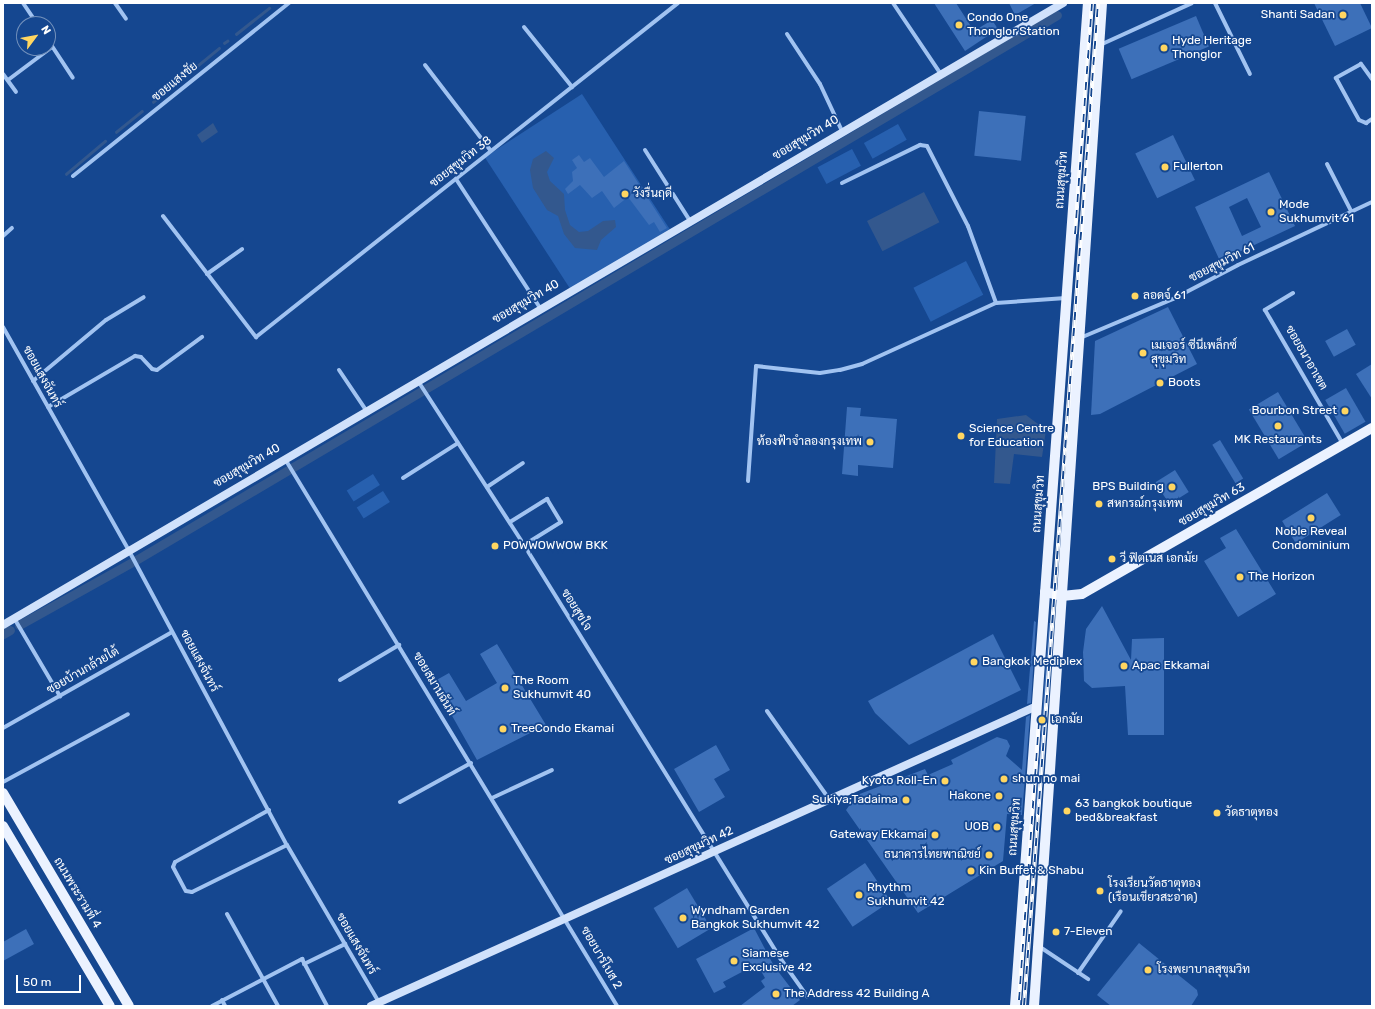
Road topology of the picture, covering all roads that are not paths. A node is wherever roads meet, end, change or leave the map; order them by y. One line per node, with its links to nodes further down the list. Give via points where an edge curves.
1 (23, 3): 11 (street)
2 (115, 3): 12 (street)
3 (289, 3): 32 (street, ซอยแสงชัย)
4 (678, 3): 25 (street, ซอยสุขุมวิท 38)
5 (893, 3): 19 (street)
6 (1063, 3): 19 (street, ซอยสุขุมวิท 40)
7 (1088, 3): 45 (main road, ถนนสุขุมวิท)
8 (1102, 3): 15 (main road)
9 (1192, 3): 15 (street)
10 (1215, 3): 21 (street)
11 (32, 16)
12 (126, 19)
13 (524, 27): 25 (street)
14 (787, 34): 28 (street, via 820,84)
15 (1100, 46): 51 (main road)
16 (56, 53): 22 (street)
17 (40, 56): 24 (street)
18 (425, 65): 30 (street)
19 (940, 73): 28 (street, ซอยสุขุมวิท 40)
20 (3, 74): 24 (street)
21 (1250, 74)
22 (73, 78)
23 (1372, 79): 27 (street, via 1361,64 1336,78 1359,120 1366,123)
24 (8, 80): 26 (street)
25 (572, 87): 30 (street, ซอยสุขุมวิท 38)
26 (16, 92)
27 (1372, 119)
28 (842, 131): 38 (street, ซอยสุขุมวิท 40)
29 (645, 150): 38 (street)
30 (491, 151): 33 (street, ซอยสุขุมวิท 38)
31 (1327, 164): 36 (street)
32 (73, 176)
33 (456, 179): 42 (street, ซอยสุขุมวิท 38, via 256,337); 47 (street)
34 (842, 182): 46 (street, via 920,145 927,146 968,226)
35 (1372, 202): 36 (street, ซอยสุขุมวิท 61)
36 (1351, 211): 51 (street, ซอยสุขุมวิท 61, via 1168,302)
37 (163, 216): 42 (street)
38 (690, 221): 47 (street, ซอยสุขุมวิท 40)
39 (12, 228): 40 (street)
40 (3, 236)
41 (242, 249): 42 (street)
42 (207, 274)
43 (1293, 294): 59 (street, ซอยธนาอาเขต, via 1265,310)
44 (144, 297): 53 (street, via 106,320)
45 (1067, 298): 46 (street); 50 (main road, ถนนสุขุมวิท)
46 (996, 303): 63 (street, via 862,364 840,370 820,373 756,366)
47 (540, 308): 54 (street, ซอยสุขุมวิท 40)
48 (3, 327): 53 (street, ซอยแสงจันทร์)
49 (202, 337): 55 (street, via 157,370 152,369 141,357 135,356)
50 (1064, 337): 51 (main road); 68 (main road, ถนนสุขุมวิท)
51 (1079, 338): 69 (main road)
52 (339, 370): 56 (street)
53 (33, 381): 55 (street, ซอยแสงจันทร์)
54 (419, 383): 56 (street, ซอยสุขุมวิท 40); 58 (street, ซอยสุขใจ)
55 (48, 407): 67 (street, ซอยแสงจันทร์)
56 (366, 410): 60 (street, ซอยสุขุมวิท 40)
57 (1372, 428): 59 (main road, ซอยสุขุมวิท 63)
58 (458, 443): 62 (street); 64 (street, ซอยสุขใจ)
59 (1343, 445): 69 (main road, ซอยสุขุมวิท 63, via 1082,594)
60 (286, 460): 67 (street, ซอยสุขุมวิท 40); 73 (street, ซอยสมานฉันท์)
61 (523, 463): 64 (street)
62 (403, 478)
63 (748, 481)
64 (487, 486): 65 (street, ซอยสุขใจ)
65 (510, 522): 66 (street, ซอยสุขใจ); 66 (street, via 546,499 561,522)
66 (524, 545): 91 (street, ซอยสุขใจ)
67 (128, 549): 70 (street, ซอยสุขุมวิท 40); 72 (street, ซอยแสงจันทร์)
68 (1045, 592): 69 (main road, ซอยสุขุมวิท 63); 76 (main road, ถนนสุขุมวิท)
69 (1062, 596): 77 (main road)
70 (14, 618): 71 (street, ซอยสุขุมวิท 40); 75 (street)
71 (3, 625)
72 (172, 632): 75 (street, ซอยบ้านกล้วยใต้); 88 (street, ซอยแสงจันทร์)
73 (399, 645): 74 (street); 81 (street, ซอยสมานฉันท์)
74 (340, 680)
75 (60, 696): 80 (street, ซอยบ้านกล้วยใต้)
76 (1037, 706): 77 (main road); 86 (street, ซอยสุขุมวิท 42); 112 (main road, ถนนสุขุมวิท)
77 (1054, 706): 96 (main road)
78 (767, 711): 86 (street)
79 (128, 714): 83 (street)
80 (3, 728)
81 (471, 763): 85 (street, ซอยสมานฉันท์); 87 (street)
82 (552, 770): 85 (street)
83 (3, 782)
84 (3, 793): 105 (main road, ถนนพระรามที่ 4)
85 (492, 798): 94 (street, ซอยสมานฉันท์)
86 (829, 799): 91 (street, ซอยสุขุมวิท 42)
87 (400, 802)
88 (269, 810): 90 (street, ซอยแสงจันทร์); 90 (street, via 175,862 173,867 186,891 192,892)
89 (3, 826): 104 (main road)
90 (287, 845): 95 (street, ซอยแสงจันทร์)
91 (716, 851): 94 (street, ซอยสุขุมวิท 42); 101 (street, ซอยสุขใจ, via 780,958)
92 (1121, 911): 98 (street)
93 (227, 914): 100 (street)
94 (567, 920): 103 (street, ซอยสุขุมวิท 42); 111 (street, ซอยบาร์โบส 2)
95 (345, 944): 97 (street); 103 (street, ซอยแสงจันทร์)
96 (1038, 946): 98 (street); 113 (main road)
97 (304, 964): 100 (street, via 302,959); 109 (street)
98 (1078, 973): 99 (street)
99 (1088, 979)
100 (265, 980): 102 (street); 108 (street)
101 (808, 996)
102 (222, 1000): 106 (street); 107 (street)
103 (380, 1004): 110 (street, ซอยสุขุมวิท 42)
104 (110, 1006)
105 (129, 1006)
106 (212, 1006)
107 (225, 1006)
108 (278, 1006)
109 (327, 1006)
110 (371, 1006)
111 (617, 1006)
112 (1015, 1006)
113 (1034, 1006)

